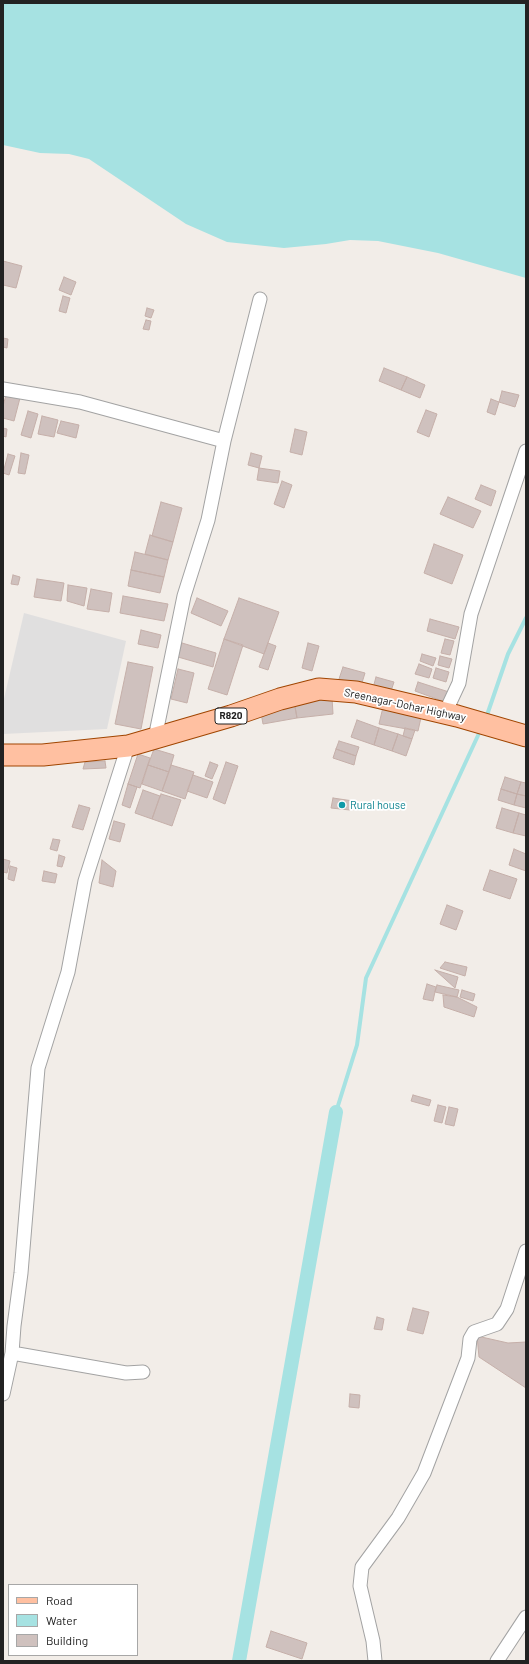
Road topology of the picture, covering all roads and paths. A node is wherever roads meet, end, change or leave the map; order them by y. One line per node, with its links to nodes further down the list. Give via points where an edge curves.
1 (260, 299): 3 (street)
2 (3, 389): 3 (street, via 80,402)
3 (224, 441): 7 (street, via 208,520 184,596)
4 (526, 450): 5 (street, via 471,614)
5 (451, 714): 6 (main road, Sreenagar-Dohar Highway / R820); 7 (main road, Sreenagar-Dohar Highway / R820, via 356,692 319,689)
6 (524, 735)
7 (156, 738): 8 (main road, Sreenagar-Dohar Highway / R820)
8 (128, 746): 9 (main road, Sreenagar-Dohar Highway / R820, via 43,755); 11 (street, via 85,881 68,972 38,1068 26,1225)
9 (3, 755)
10 (526, 1251): 15 (street, via 507,1309 497,1324 474,1332 470,1338 468,1358 424,1473 398,1518 362,1567 360,1586)
11 (12, 1353): 12 (street, via 126,1372); 13 (street)
12 (143, 1372)
13 (3, 1394)
14 (526, 1617): 16 (street)
15 (375, 1661)
16 (497, 1661)

